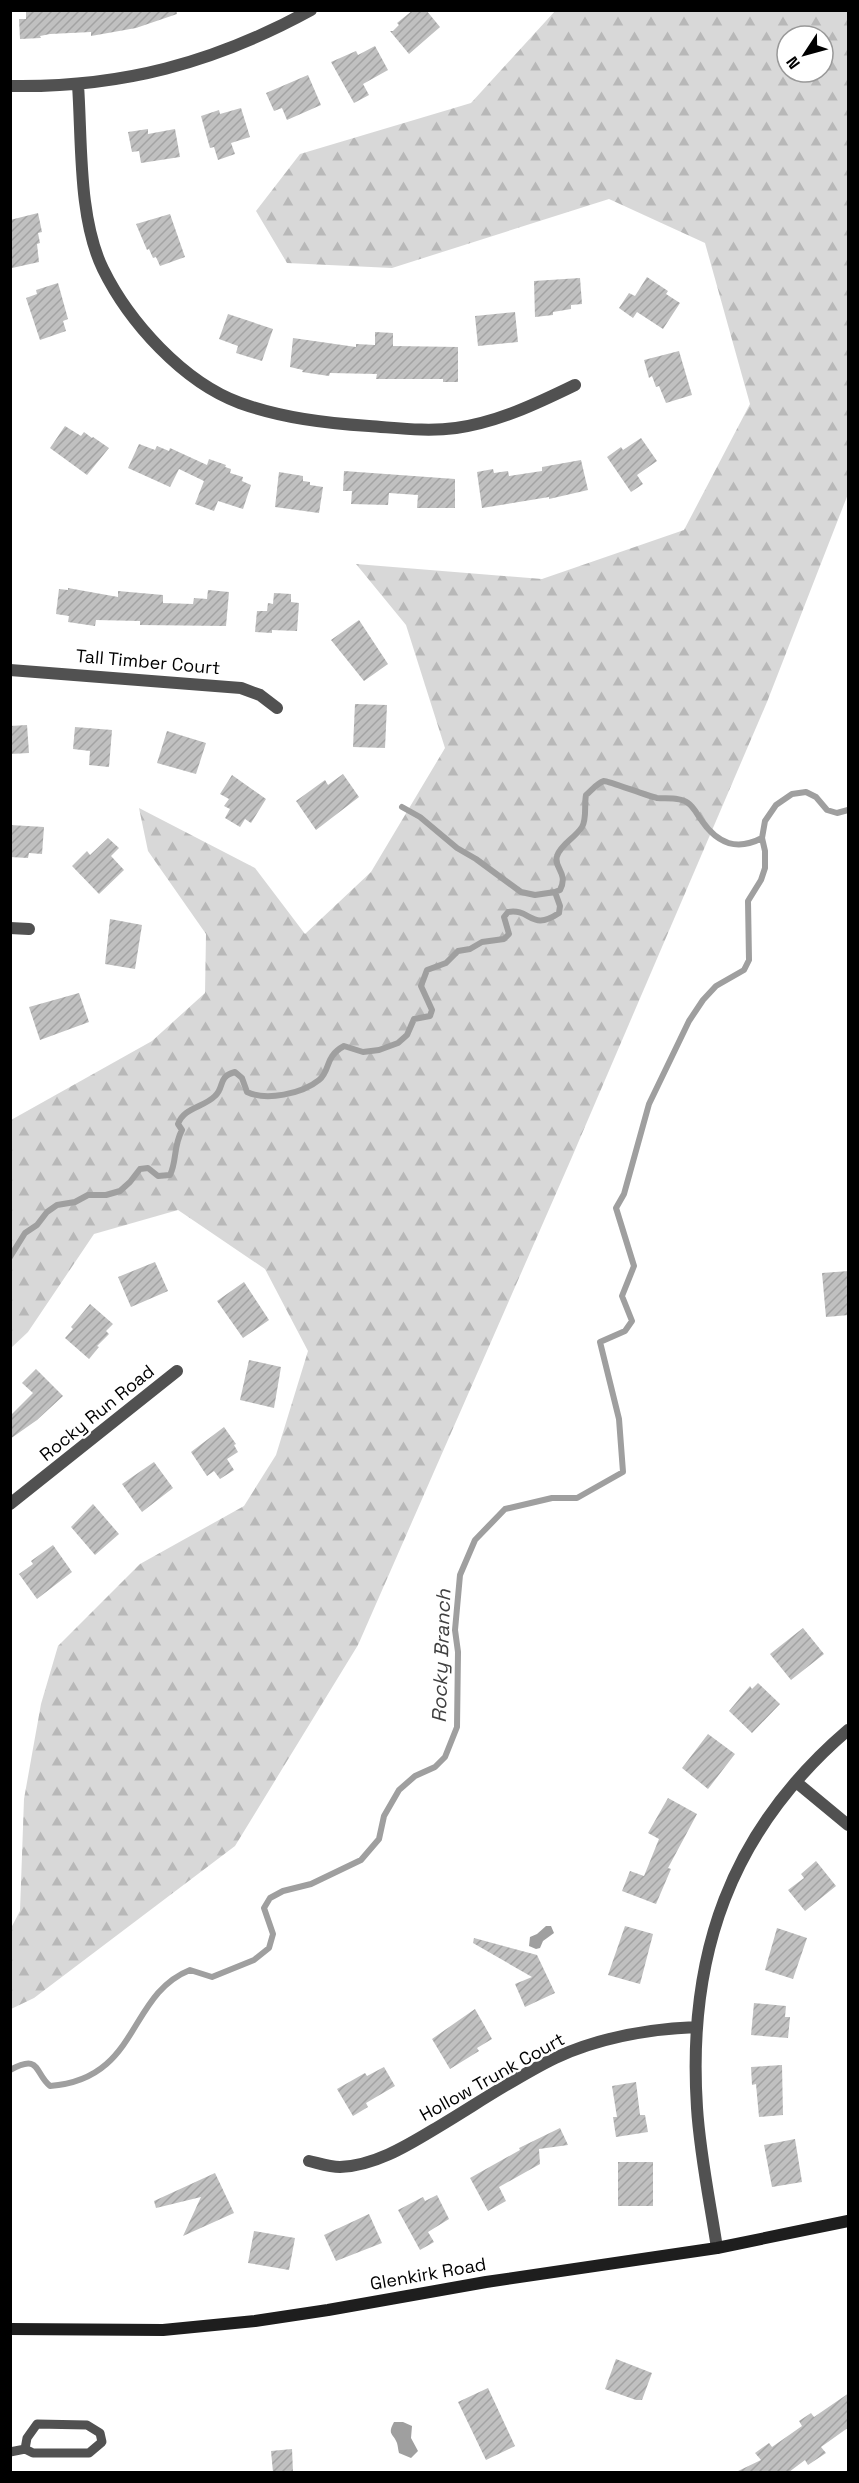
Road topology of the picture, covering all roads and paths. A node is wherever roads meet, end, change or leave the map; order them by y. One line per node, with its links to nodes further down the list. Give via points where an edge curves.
1 (311, 10): 2 (street, via 228,51 172,69)
2 (78, 85): 3 (street); 4 (street, via 86,209 102,267 120,300 153,341 194,377 225,396 282,415 316,421 431,430 494,420)
3 (10, 86)
4 (575, 385)
5 (10, 670): 6 (street, Tall Timber Court, via 241,688)
6 (278, 708)
7 (10, 928): 8 (street)
8 (29, 928)
9 (177, 1371): 10 (street, Rocky Run Road)
10 (10, 1504)
11 (849, 1731): 12 (street)
12 (796, 1782): 13 (street); 14 (street, via 759,1830 726,1893 713,1931)
13 (849, 1825)
14 (697, 2027): 15 (street, Hollow Trunk Court, via 632,2033 588,2045 554,2059 400,2149 368,2162 339,2167); 17 (street, via 697,2111)
15 (309, 2161)
16 (849, 2221): 17 (street, Glenkirk Road)
17 (717, 2248): 18 (street, Glenkirk Road, via 255,2321 163,2330)
18 (10, 2329)
19 (25, 2449): 19 (lane, via 33,2453 89,2453 102,2442 100,2433 87,2425 38,2424 27,2438); 20 (lane)
20 (10, 2452)

